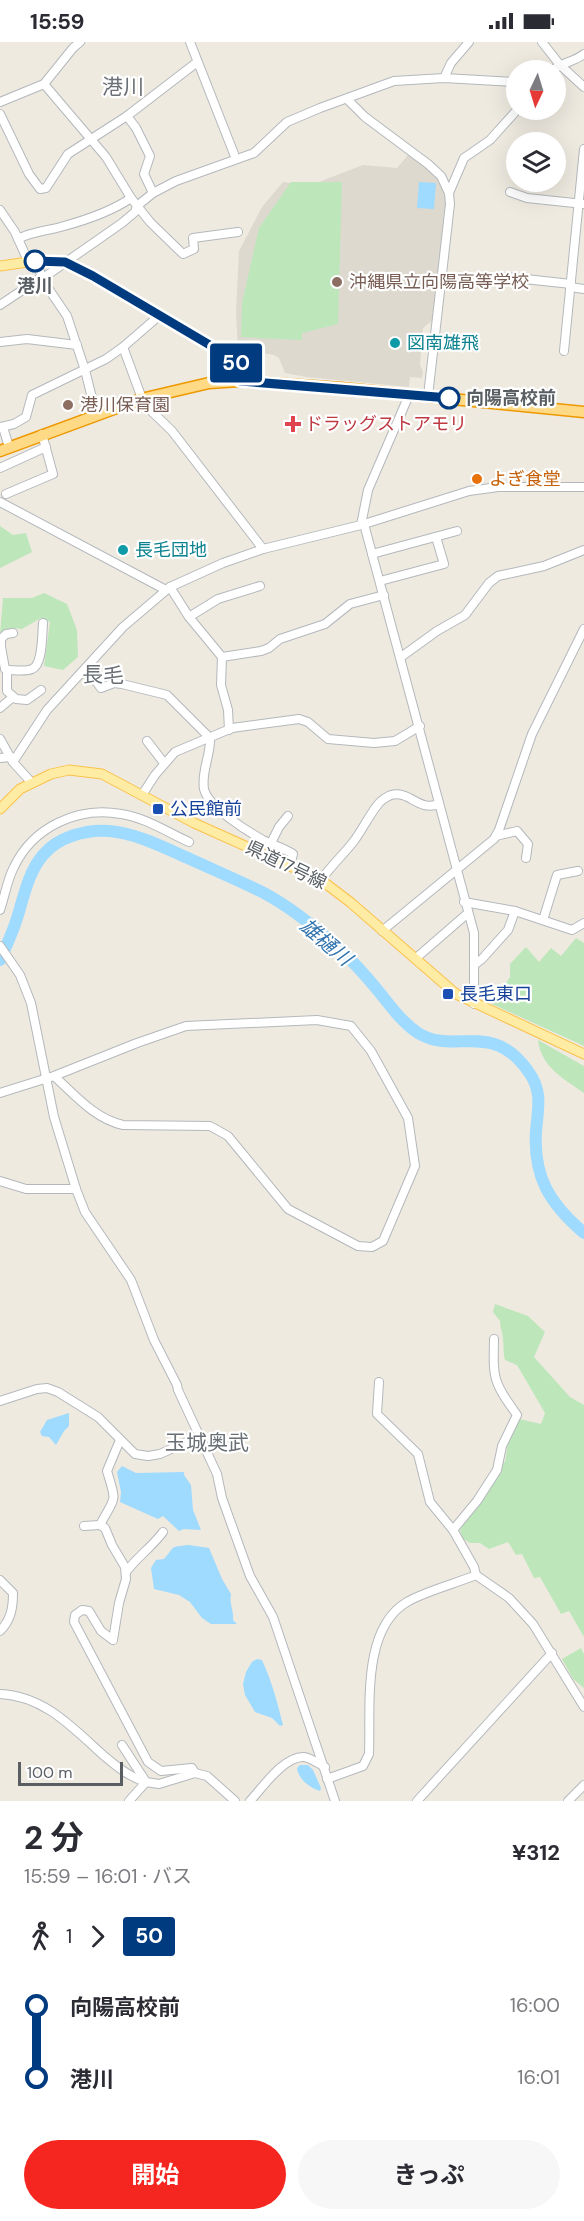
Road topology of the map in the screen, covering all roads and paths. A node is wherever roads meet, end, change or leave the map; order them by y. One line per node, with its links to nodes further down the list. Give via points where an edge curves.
1 (80, 42): 12 (street)
2 (190, 42): 7 (street)
3 (469, 42): 10 (street)
4 (542, 42): 6 (street)
5 (584, 54): 8 (street)
6 (556, 60)
7 (196, 63): 17 (street); 21 (street)
8 (566, 64)
9 (566, 70): 13 (street)
10 (444, 78): 11 (street); 14 (street, via 394,81)
11 (506, 81)
12 (44, 84): 15 (street); 19 (street)
13 (584, 87)
14 (347, 99): 21 (street, via 287,122 254,153); 24 (street, via 428,164 441,176)
15 (0, 102)
16 (0, 114): 19 (street, via 40,189 46,188 68,154)
17 (127, 116): 19 (street); 23 (street, via 150,156 144,174)
18 (508, 120): 24 (street, via 490,140 464,158)
19 (91, 139): 25 (street)
20 (584, 149): 26 (street)
21 (236, 159): 23 (street)
22 (510, 192): 26 (street, via 527,198)
23 (153, 193): 27 (street)
24 (449, 193): 47 (street)
25 (131, 198): 27 (street); 30 (street, via 109,210)
26 (581, 204): 36 (street)
27 (137, 206): 29 (street, via 183,254 194,249 193,238); 32 (street, via 122,223)
28 (1, 212): 30 (street)
29 (238, 232)
30 (18, 239): 31 (street)
31 (31, 261): 32 (main road); 33 (main road); 35 (street)
32 (65, 262): 35 (street); 39 (main road)
33 (0, 266)
34 (507, 277): 36 (street)
35 (44, 280): 38 (street); 41 (street, via 67,316)
36 (570, 286): 37 (street); 43 (street)
37 (584, 289)
38 (0, 305)
39 (160, 315): 42 (street); 45 (main road, via 235,361)
40 (0, 342): 41 (street, via 27,339)
41 (77, 345): 44 (street)
42 (123, 347): 44 (street); 48 (street)
43 (564, 351)
44 (85, 370): 50 (street); 51 (street, via 32,395 26,417)
45 (240, 381): 46 (highway); 48 (highway, via 209,383)
46 (409, 395): 47 (highway); 59 (street, via 368,490)
47 (428, 396): 49 (highway)
48 (141, 399): 50 (highway); 62 (street, via 172,431)
49 (584, 412)
50 (96, 414): 52 (highway)
51 (2, 427): 54 (street)
52 (42, 434): 53 (street); 54 (highway)
53 (46, 447): 55 (street); 57 (street, via 53,474)
54 (4, 449)
55 (0, 468)
56 (584, 487): 59 (street, via 469,491)
57 (6, 494)
58 (0, 502): 67 (street)
59 (363, 524): 62 (street); 64 (street)
60 (457, 531): 61 (street)
61 (436, 537): 64 (street); 65 (street, via 444,564)
62 (263, 549): 67 (street)
63 (584, 550): 74 (street, via 544,566 498,576 465,615)
64 (372, 554): 65 (street)
65 (380, 581): 68 (street)
66 (260, 586): 69 (street, via 218,599)
67 (168, 589): 69 (street); 75 (street, via 123,627)
68 (384, 595): 73 (street, via 350,604 325,624 280,639 269,648); 74 (street)
69 (189, 617): 73 (street)
70 (43, 623): 76 (street, via 40,657 35,666 31,670)
71 (584, 629): 93 (street, via 532,734)
72 (13, 633): 76 (street, via 1,639)
73 (222, 657): 81 (street, via 220,685)
74 (401, 657): 80 (street)
75 (86, 668): 82 (street, via 100,688 114,683 167,695); 86 (street, via 47,710)
76 (4, 670): 78 (street, via 7,691)
77 (41, 690): 78 (street, via 27,700)
78 (13, 698): 79 (street)
79 (0, 708)
80 (420, 726): 81 (street, via 394,741 374,743 328,739 308,722 299,720); 90 (street)
81 (229, 730): 82 (street)
82 (210, 738): 87 (street, via 175,752); 95 (street, via 204,791 216,808)
83 (0, 739): 86 (street)
84 (147, 741): 87 (street)
85 (0, 758): 86 (street)
86 (12, 759): 88 (street)
87 (164, 763): 89 (street)
88 (31, 782): 89 (main road, 県道17号線, via 69,770 85,771 102,774); 91 (main road, 県道17号線)
89 (142, 795): 97 (main road, 県道17号線, via 194,823)
90 (439, 804): 98 (street); 100 (street, via 422,806 404,795 392,794 380,802)
91 (0, 809)
92 (288, 816): 95 (street)
93 (496, 836): 96 (street, via 517,831 528,844); 98 (street)
94 (189, 842): 102 (street, via 122,814 75,815 46,829 21,854)
95 (271, 843): 97 (street, via 293,854)
96 (526, 858)
97 (290, 865): 100 (main road, 県道17号線)
98 (456, 871): 101 (street); 107 (street)
99 (578, 871): 105 (street, via 557,875)
100 (321, 880): 107 (main road, 県道17号線)
101 (464, 902): 103 (street); 104 (street)
102 (0, 910)
103 (515, 911): 105 (street); 110 (street, via 508,930)
104 (468, 913): 109 (street); 110 (street, via 474,933)
105 (543, 920): 106 (street, via 572,930)
106 (584, 923)
107 (382, 931): 109 (main road, 県道17号線)
108 (0, 946): 113 (street, via 32,1002)
109 (415, 959): 111 (main road, 県道17号線, via 445,986)
110 (474, 964): 111 (street)
111 (474, 1004): 112 (main road, 県道17号線)
112 (584, 1054)
113 (50, 1078): 113 (street, via 186,1026 317,1020 351,1026 371,1051 408,1118 415,1166 383,1241 372,1247 358,1246 288,1209 228,1136 210,1125 114,1123); 114 (street); 116 (street, via 54,1117)
114 (0, 1093)
115 (0, 1181): 116 (street, via 26,1189)
116 (76, 1189): 120 (street, via 86,1212 131,1280)
117 (494, 1339): 124 (street, via 496,1385 517,1415 496,1470)
118 (379, 1382): 124 (street, via 377,1414 418,1454 430,1502)
119 (0, 1401): 121 (street, via 47,1388 90,1411)
120 (198, 1437): 121 (street, via 148,1456 135,1454); 134 (street, via 217,1474 250,1576 273,1617)
121 (120, 1440): 122 (street, via 107,1471 114,1502)
122 (100, 1524): 123 (street); 126 (street)
123 (84, 1526)
124 (453, 1530): 127 (street)
125 (164, 1532): 126 (street)
126 (126, 1572): 135 (street, via 113,1640 101,1631 89,1611 75,1615 74,1622 148,1762 161,1771 192,1768)
127 (476, 1575): 130 (street, via 509,1598); 136 (street, via 407,1601 391,1614 378,1637 372,1661 369,1754 363,1767)
128 (0, 1580): 129 (street, via 13,1593 13,1609)
129 (0, 1630)
130 (552, 1653): 132 (street); 143 (street)
131 (0, 1694): 137 (street, via 24,1697 51,1710 118,1767 134,1779)
132 (584, 1707)
133 (122, 1745): 137 (street)
134 (325, 1767): 136 (street); 142 (street, via 306,1757 294,1758)
135 (195, 1773): 137 (street, via 159,1784); 141 (street, via 207,1776)
136 (327, 1779): 139 (street)
137 (146, 1782): 140 (street)
138 (584, 1785): 144 (street)
139 (332, 1800)
140 (129, 1801)
141 (235, 1801)
142 (250, 1801)
143 (417, 1801)
144 (568, 1801)

